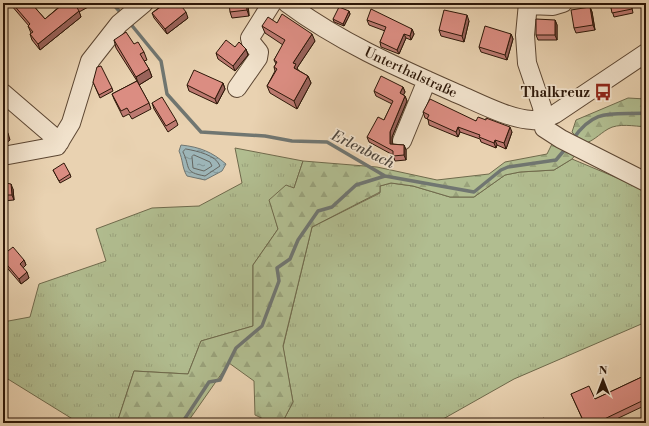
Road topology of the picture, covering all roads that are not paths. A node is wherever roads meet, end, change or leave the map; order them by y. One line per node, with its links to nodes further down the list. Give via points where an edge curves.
1 (272, 3): 8 (street, via 250,38 259,56)
2 (287, 3): 7 (street, Unterthalstraße, via 372,55)
3 (563, 3): 4 (street, via 553,6)
4 (528, 4): 10 (street, via 526,56 542,107)
5 (132, 13): 12 (street, via 90,61 72,123)
6 (646, 53): 10 (street)
7 (427, 80): 10 (street, Unterthalstraße, via 519,118); 11 (street)
8 (237, 88)
9 (3, 93): 12 (street)
10 (543, 120): 14 (street, via 544,128 561,139)
11 (402, 141)
12 (60, 142): 13 (street, via 57,146)
13 (3, 156)
14 (646, 182)

